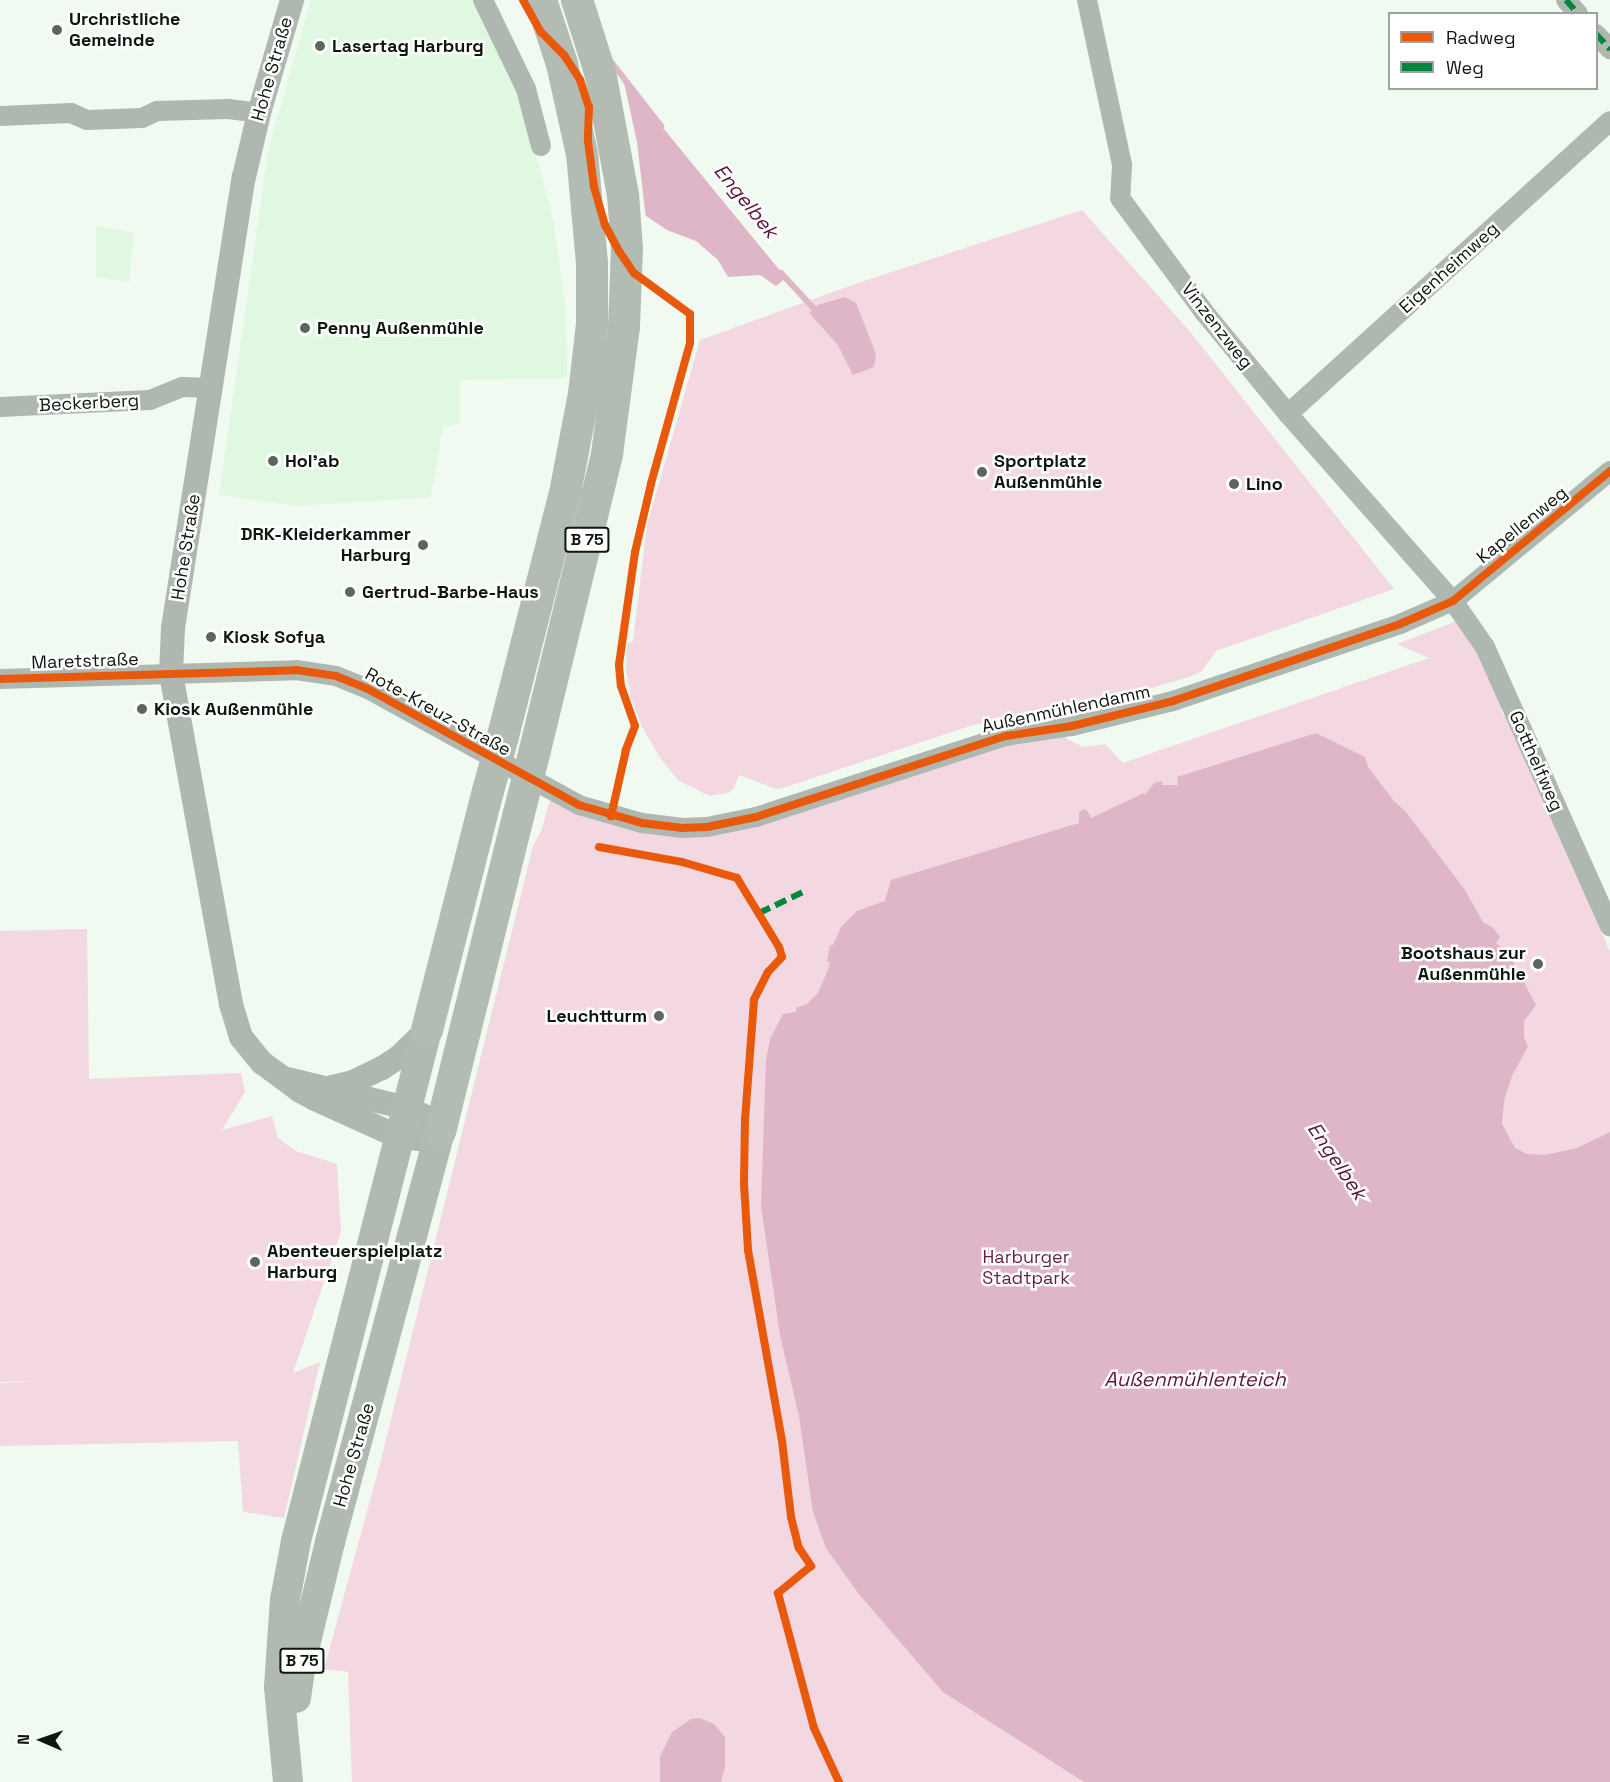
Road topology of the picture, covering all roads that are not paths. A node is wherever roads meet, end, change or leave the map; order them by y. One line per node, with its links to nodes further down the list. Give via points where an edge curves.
1 (292, 0): 10 (street, Hohe Straße)
2 (483, 0): 13 (street, via 526,89)
3 (540, 0): 23 (highway, B 75, bridge, via 562,64 582,154 592,263 592,324 584,394 566,488)
4 (577, 0): 27 (highway, B 75, bridge, via 600,72 623,195 627,249 624,326 607,454)
5 (1087, 0): 16 (street, Vinzenzweg, via 1122,165 1120,198 1204,312)
6 (1566, 0): 7 (street)
7 (1576, 12)
8 (1598, 36): 9 (street)
9 (1610, 49)
10 (259, 113): 11 (street, via 228,109 157,111 142,118 87,120 71,113); 14 (street, Hohe Straße, via 244,177)
11 (0, 116)
12 (1610, 121): 16 (street, Eigenheimweg)
13 (541, 146)
14 (212, 388): 15 (street, Beckerberg, via 183,387 150,400); 19 (street, Hohe Straße, via 173,628)
15 (0, 407)
16 (1287, 414): 18 (street, Vinzenzweg)
17 (1610, 471): 18 (street, Kapellenweg)
18 (1453, 601): 21 (street, Außenmühlendamm, via 1367,636 1173,701 1125,715 974,744 756,817 681,828); 22 (street, Gotthelfweg, via 1485,646)
19 (171, 674): 20 (street, Maretstraße); 21 (street, Rote-Kreuz-Straße, via 296,670 336,676 368,689 552,792); 24 (street, Hohe Straße, via 235,1022 250,1050)
20 (0, 679)
21 (611, 816)
22 (1610, 926)
23 (427, 1030): 25 (street, via 382,1068 353,1082); 26 (main road, B 75)
24 (283, 1078): 25 (street, Hohe Straße); 28 (street, Hohe Straße, via 315,1099)
25 (326, 1088): 26 (street, Hohe Straße)
26 (407, 1108): 27 (street, Hohe Straße, via 424,1116); 28 (main road, Hohe Straße / B 75)
27 (440, 1132): 28 (street, Hohe Straße, via 418,1139); 29 (main road, Hohe Straße / B 75, via 301,1662)
28 (399, 1137): 29 (main road, Hohe Straße / B 75, via 301,1518 285,1600 279,1687)
29 (288, 1782)

